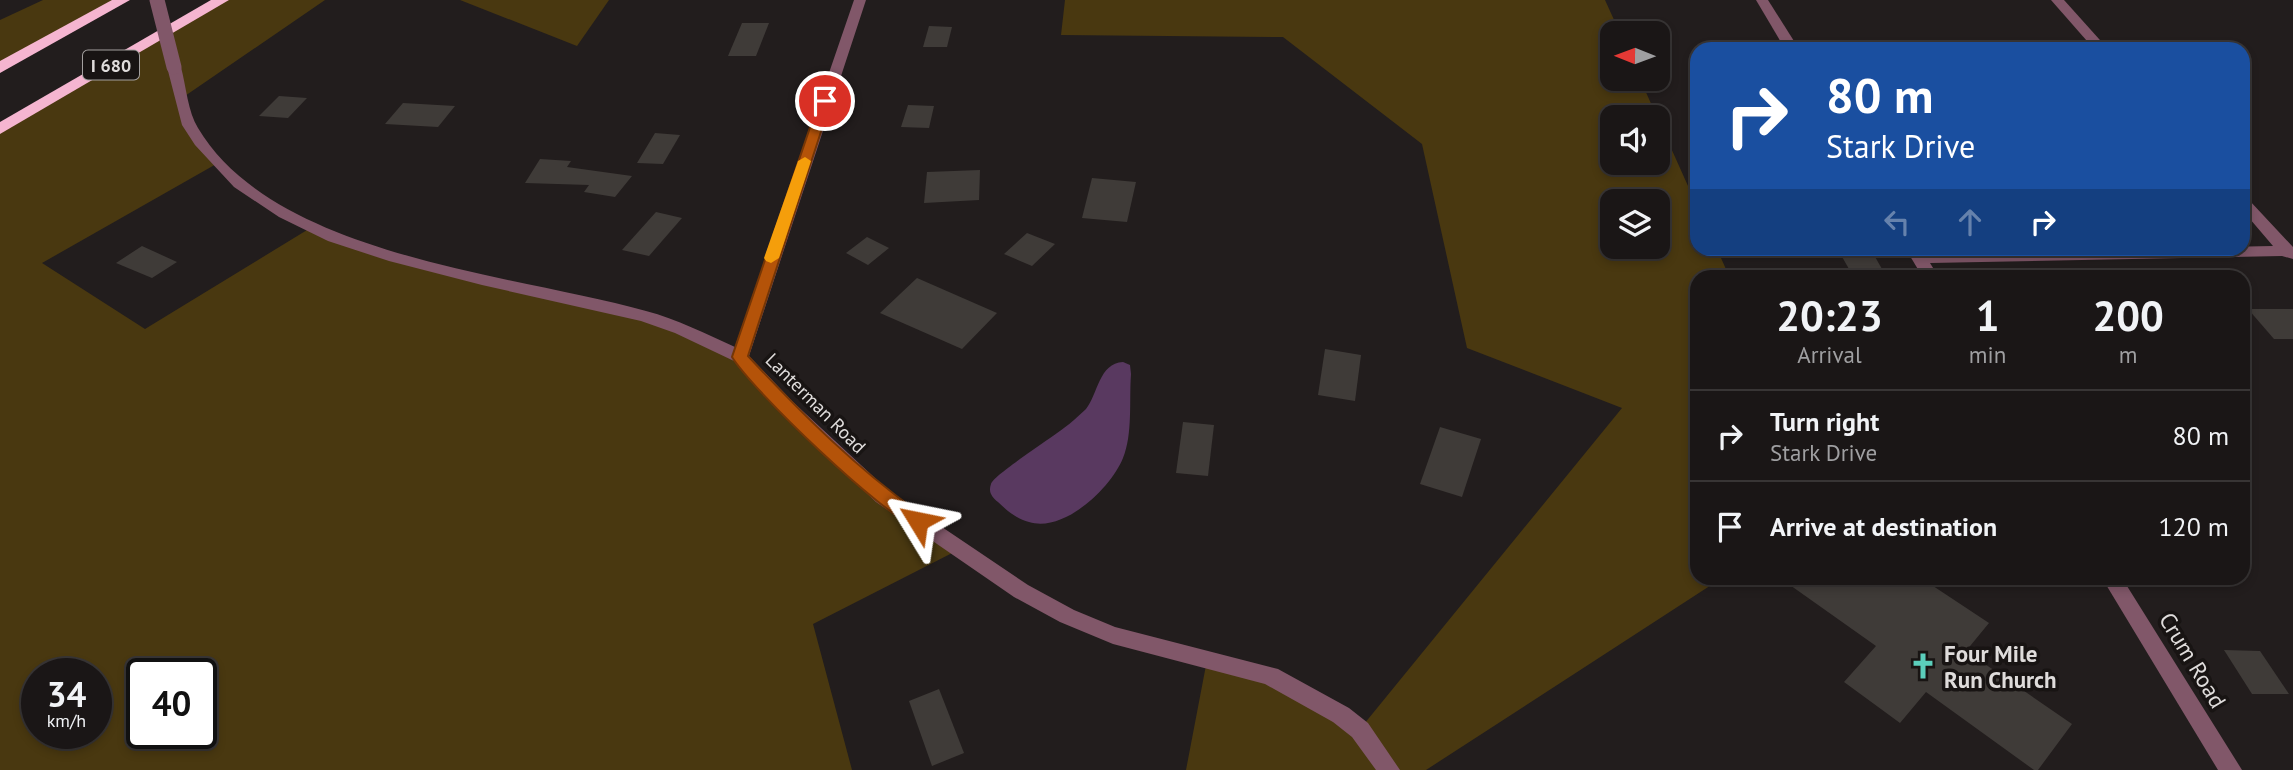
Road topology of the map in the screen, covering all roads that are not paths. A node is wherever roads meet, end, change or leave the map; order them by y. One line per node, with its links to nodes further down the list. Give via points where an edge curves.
1 (124, 0): 9 (highway, I 680)
2 (157, 0): 14 (street, Lanterman Road, bridge, via 189,125 239,184 284,214 395,257 644,316)
3 (222, 0): 10 (highway, I 680)
4 (860, 0): 14 (street)
5 (1762, 0): 7 (street)
6 (2057, 0): 8 (street)
7 (1787, 42)
8 (2095, 42)
9 (0, 68)
10 (0, 129)
11 (2250, 210): 13 (street)
12 (2250, 254): 13 (street)
13 (2290, 254)
14 (740, 357): 16 (street, Lanterman Road, via 883,497 1021,591 1113,635 1270,676 1341,715 1360,730)
15 (2116, 585): 17 (street, Crum Road)
16 (1390, 770)
17 (2231, 770)

